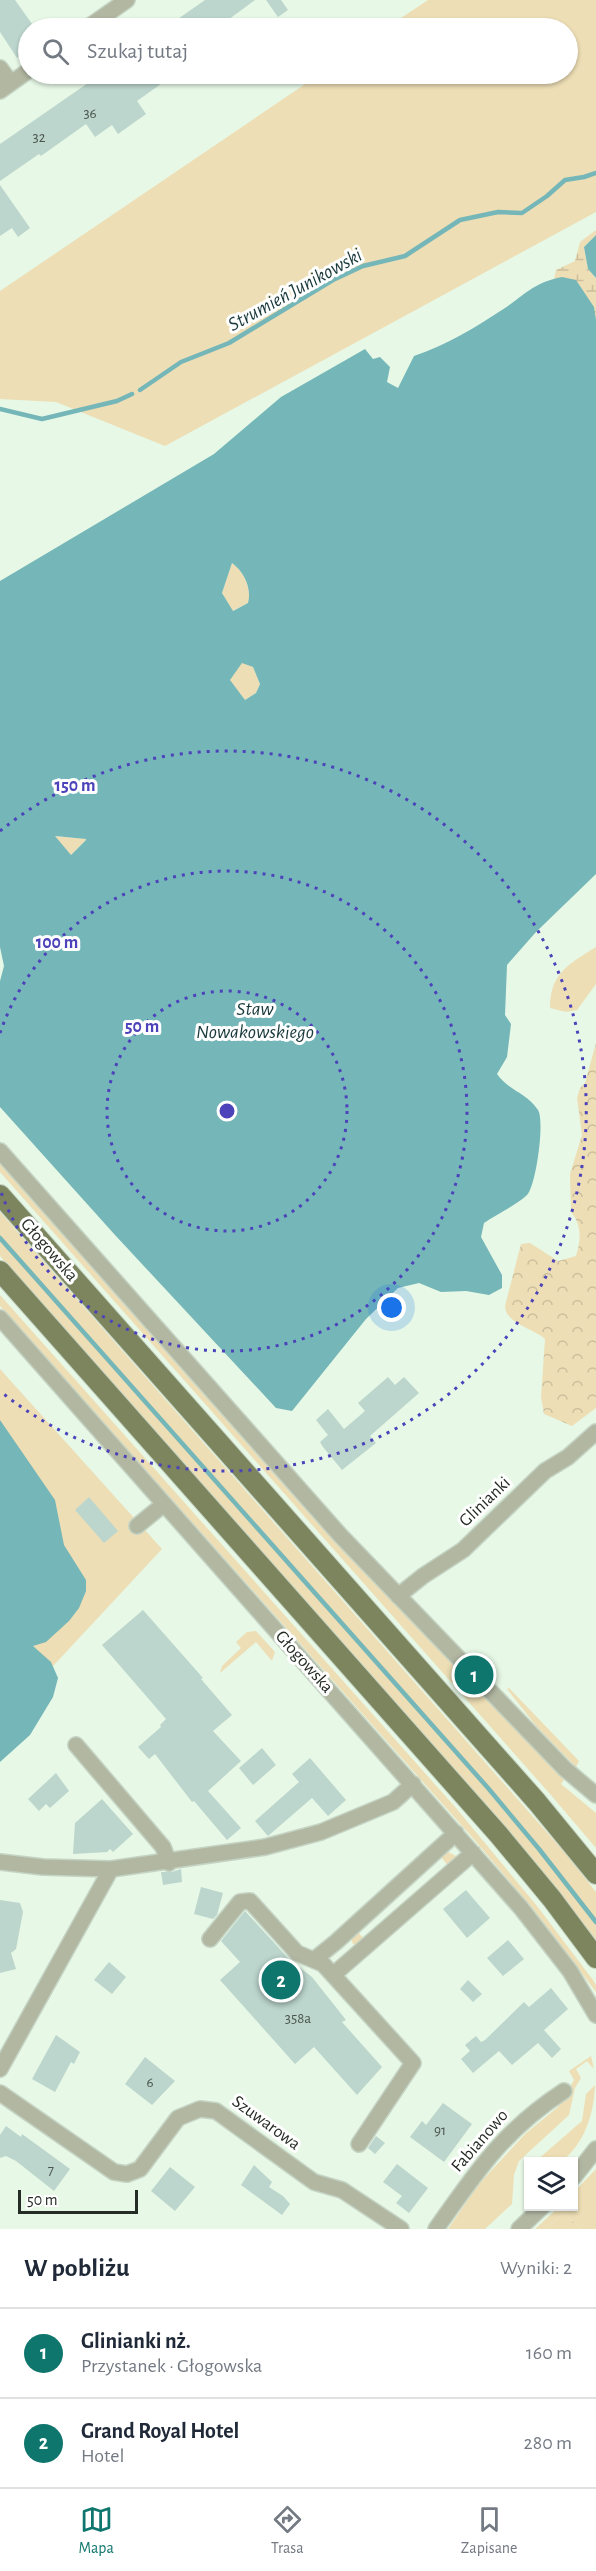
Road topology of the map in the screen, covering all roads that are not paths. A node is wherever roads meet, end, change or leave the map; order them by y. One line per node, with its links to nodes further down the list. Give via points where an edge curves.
1 (127, 0): 2 (street)
2 (101, 18)
3 (0, 68): 4 (street)
4 (6, 87)
5 (0, 1151): 12 (street, Głogowska)
6 (0, 1195): 21 (main road, Głogowska)
7 (0, 1272): 24 (main road, Głogowska, via 511,1849)
8 (0, 1318): 10 (street, Głogowska)
9 (595, 1437): 12 (street, Glinianki, via 545,1471 463,1550)
10 (164, 1504): 11 (street); 14 (street, Głogowska)
11 (137, 1526)
12 (398, 1596): 15 (street, Głogowska, via 565,1769)
13 (76, 1745): 19 (street, via 163,1847)
14 (413, 1784): 16 (street, Głogowska); 19 (street, via 393,1802 321,1832 265,1847)
15 (596, 1795)
16 (456, 1833): 17 (street, Głogowska); 23 (street)
17 (473, 1853): 25 (street); 26 (street, Głogowska, via 556,1952)
18 (0, 1862): 20 (street)
19 (169, 1863): 20 (street)
20 (111, 1869): 27 (street)
21 (596, 1874)
22 (210, 1939): 23 (street, via 240,1902 246,1900 297,1953)
23 (315, 1959): 25 (street)
24 (596, 1959)
25 (333, 1975): 30 (street, via 413,2063)
26 (596, 2014)
27 (0, 2069)
28 (564, 2091): 35 (street, Fabianowo, via 529,2115 497,2145)
29 (0, 2093): 34 (street, Szuwarowa, via 114,2172 127,2174 140,2169 178,2118 200,2109 216,2111 314,2182 342,2190)
30 (359, 2144)
31 (596, 2149): 32 (street)
32 (578, 2170)
33 (538, 2211): 36 (street)
34 (401, 2229)
35 (436, 2229)
36 (519, 2229)

